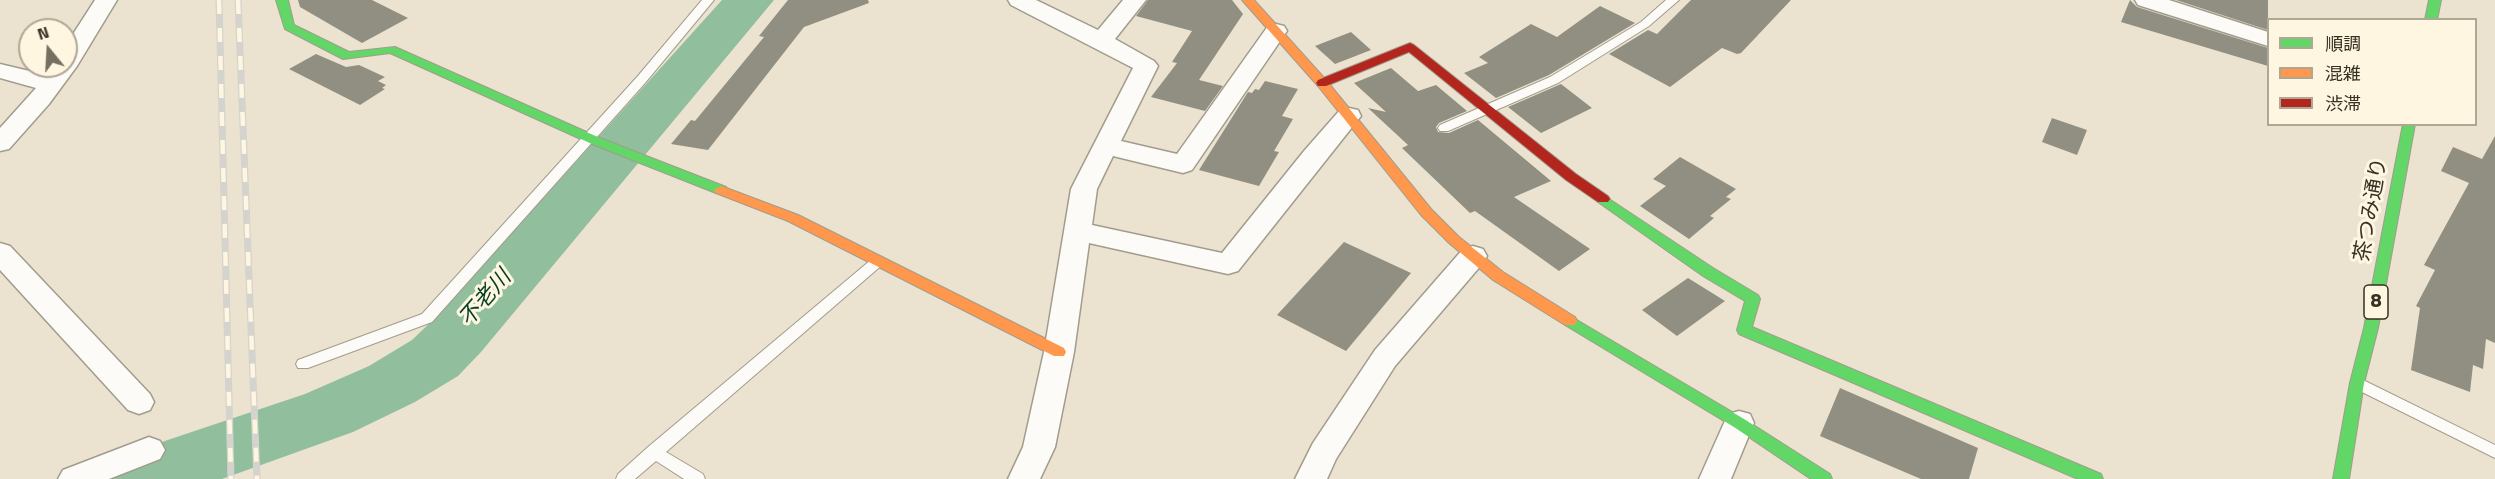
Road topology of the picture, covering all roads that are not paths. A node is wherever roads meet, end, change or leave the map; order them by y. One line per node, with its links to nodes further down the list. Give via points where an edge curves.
1 (106, 0): 14 (street)
2 (282, 0): 23 (street, via 289,27 347,56 391,49)
3 (708, 0): 23 (lane)
4 (1019, 0): 13 (street)
5 (1135, 0): 13 (street)
6 (1248, 0): 11 (street)
7 (1673, 0): 19 (lane, via 1646,24 1554,80)
8 (2146, 0): 12 (street)
9 (2435, 0): 10 (street)
10 (2431, 18)
11 (1276, 31): 18 (street); 25 (street, via 1183,164)
12 (2267, 39)
13 (1101, 41): 25 (street, via 1146,66)
14 (78, 45)
15 (0, 71): 16 (street)
16 (18, 71)
17 (56, 78): 24 (street)
18 (1322, 83): 19 (street, via 1410,47); 20 (street)
19 (1485, 110): 22 (lane); 45 (street, via 1571,177 1753,299 1744,330)
20 (1349, 116): 26 (street, via 1228,264); 28 (street, via 1426,212)
21 (2409, 126): 32 (street, 茶つみ通り / 8)
22 (1444, 128)
23 (589, 138): 29 (street, via 793,218); 31 (lane, via 426,318)
24 (0, 143)
25 (1106, 146): 26 (street, via 1084,189)
26 (1077, 231): 30 (street)
27 (0, 253): 33 (street)
28 (1473, 256): 34 (street, via 1543,305); 42 (street, via 1385,358)
29 (877, 262): 30 (street); 36 (lane)
30 (1059, 352): 41 (street, via 1039,447)
31 (303, 364)
32 (2357, 383): 37 (lane); 46 (street, 茶つみ通り / 8)
33 (139, 402)
34 (1739, 423): 43 (street); 44 (street)
35 (149, 450): 38 (street)
36 (654, 452): 39 (lane); 40 (lane)
37 (2495, 452)
38 (74, 479)
39 (624, 479)
40 (697, 479)
41 (1024, 479)
42 (1311, 479)
43 (1715, 479)
44 (1824, 479)
45 (2095, 479)
46 (2341, 479)

